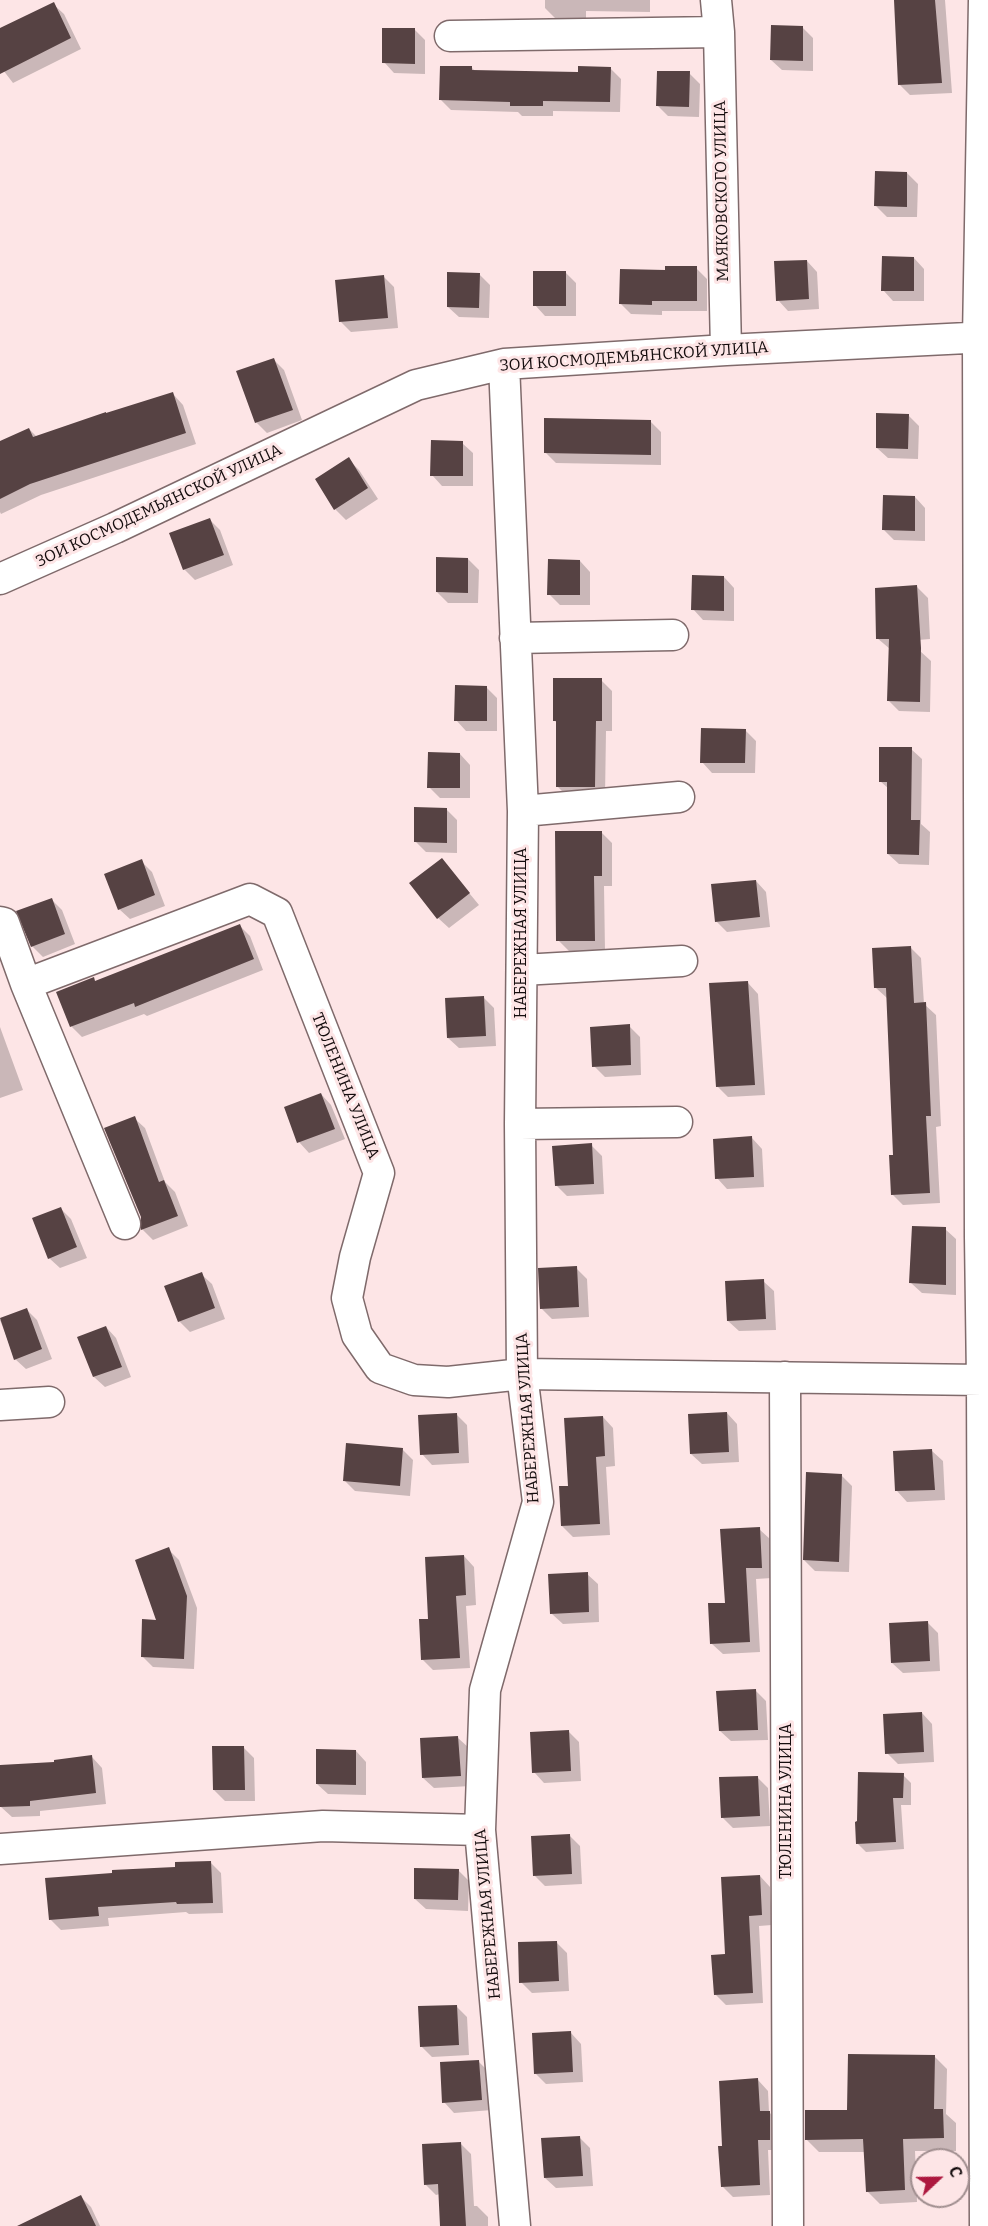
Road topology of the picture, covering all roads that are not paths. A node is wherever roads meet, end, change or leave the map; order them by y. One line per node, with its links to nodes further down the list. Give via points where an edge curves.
1 (716, 0): 3 (street, МАЯКОВСКОГО УЛИЦА)
2 (984, 0): 5 (street)
3 (719, 32): 4 (street); 6 (street, МАЯКОВСКОГО УЛИЦА)
4 (450, 36)
5 (983, 337): 6 (street, ЗОИ КОСМОДЕМЬЯНСКОЙ УЛИЦА); 22 (street)
6 (726, 350): 7 (street, ЗОИ КОСМОДЕМЬЯНСКОЙ УЛИЦА)
7 (504, 364): 8 (street, ЗОИ КОСМОДЕМЬЯНСКОЙ УЛИЦА, via 416,385); 10 (street, НАБЕРЕЖНАЯ УЛИЦА)
8 (0, 579)
9 (674, 635): 10 (street)
10 (515, 638): 12 (street, НАБЕРЕЖНАЯ УЛИЦА)
11 (679, 797): 12 (street)
12 (523, 812): 15 (street, НАБЕРЕЖНАЯ УЛИЦА)
13 (0, 922): 16 (street, via 4,923)
14 (682, 962): 15 (street)
15 (522, 970): 18 (street, НАБЕРЕЖНАЯ УЛИЦА)
16 (26, 984): 19 (street); 20 (street, ТЮЛЕНИНА УЛИЦА, via 250,899 277,913 379,1173 347,1298 357,1335 380,1368 414,1380 448,1382)
17 (677, 1122): 18 (street)
18 (520, 1124): 20 (street, НАБЕРЕЖНАЯ УЛИЦА)
19 (125, 1224)
20 (522, 1374): 21 (street, ТЮЛЕНИНА УЛИЦА); 25 (street, НАБЕРЕЖНАЯ УЛИЦА, via 538,1502 485,1690)
21 (785, 1377): 22 (street, ТЮЛЕНИНА УЛИЦА); 28 (street, ТЮЛЕНИНА УЛИЦА)
22 (982, 1380): 29 (street)
23 (49, 1402): 24 (street)
24 (0, 1405)
25 (480, 1830): 26 (street, via 323,1826); 27 (street, НАБЕРЕЖНАЯ УЛИЦА)
26 (0, 1849)
27 (515, 2226)
28 (788, 2226)
29 (985, 2226)

